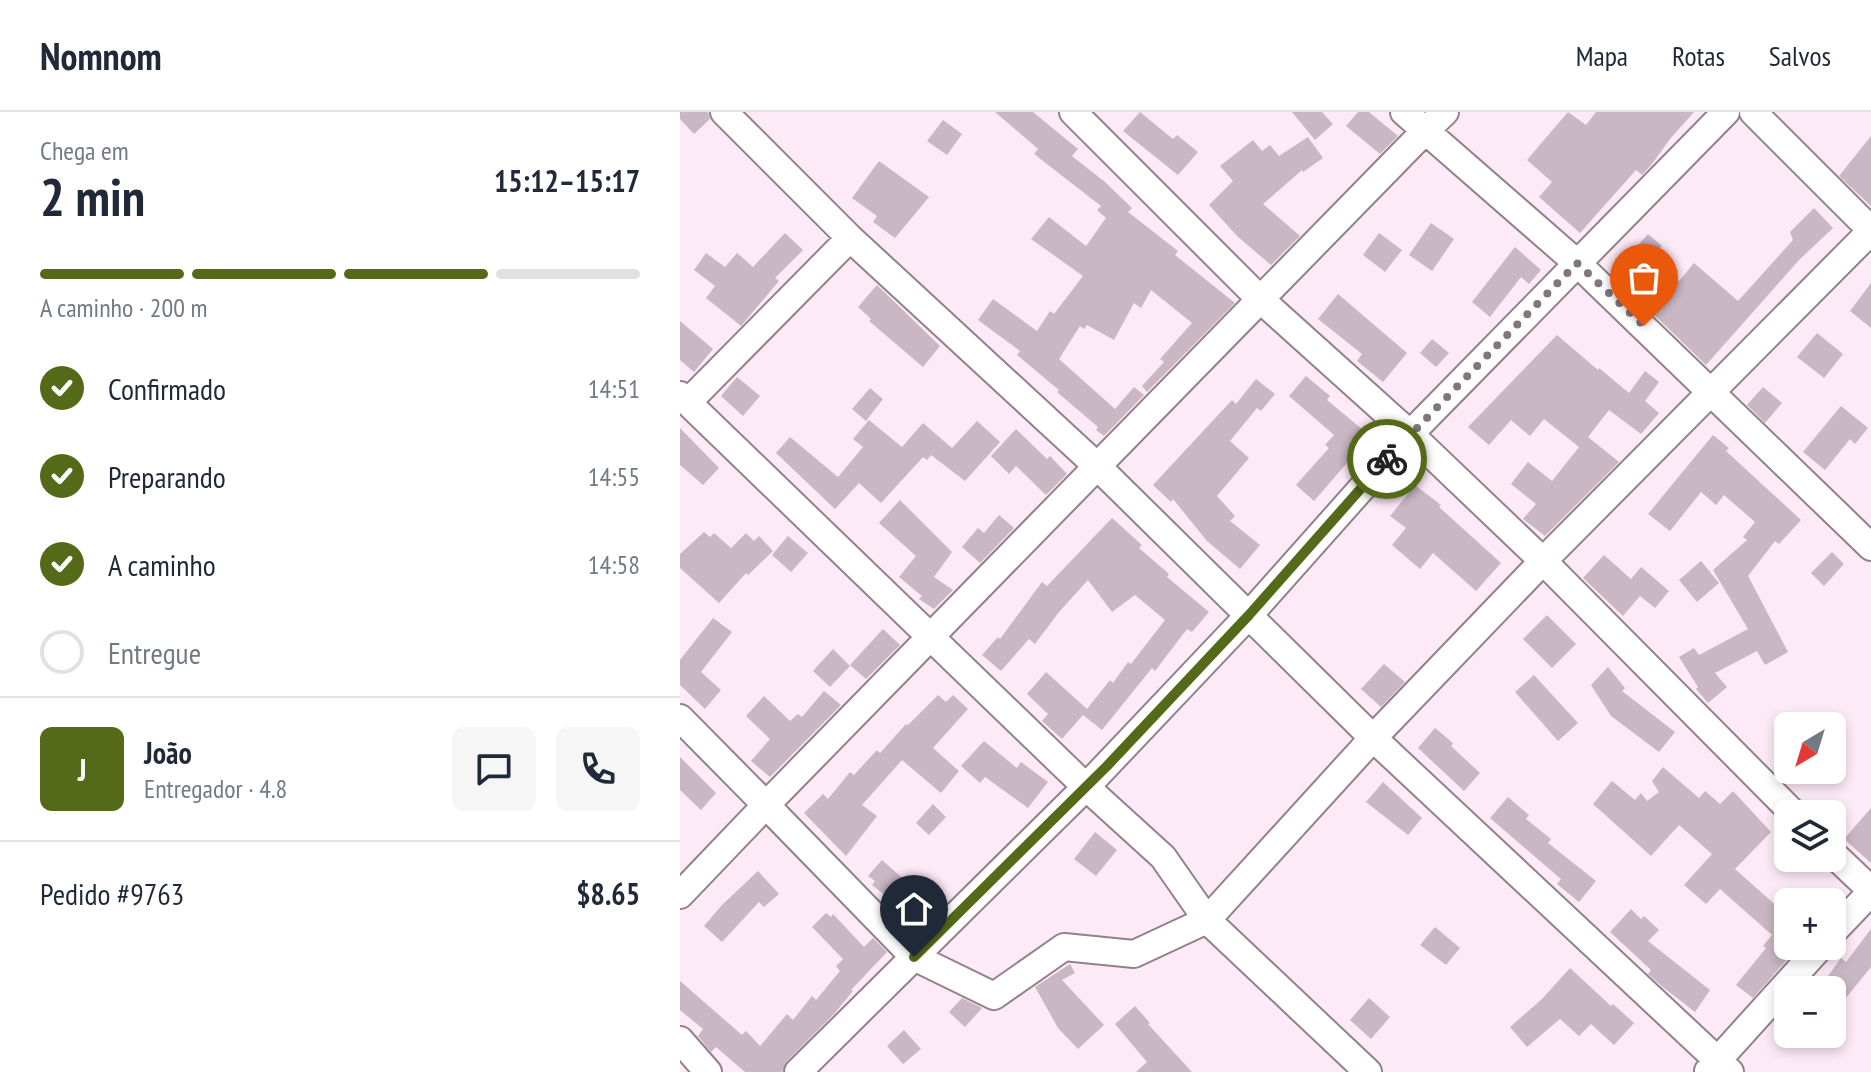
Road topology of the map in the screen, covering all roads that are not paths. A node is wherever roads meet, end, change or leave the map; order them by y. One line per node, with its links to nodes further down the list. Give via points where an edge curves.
1 (724, 112): 9 (street)
2 (1073, 112): 11 (street)
3 (1404, 112): 7 (street)
4 (1445, 112): 7 (street)
5 (1726, 112): 10 (street)
6 (1753, 112): 8 (street)
7 (1424, 132): 10 (street); 11 (street)
8 (1871, 231): 12 (street)
9 (850, 238): 13 (street); 15 (street)
10 (1577, 263): 12 (street); 14 (street)
11 (1260, 299): 14 (street); 15 (street)
12 (1710, 390): 16 (street); 17 (street)
13 (684, 398): 19 (street)
14 (1410, 434): 17 (street); 18 (street)
15 (1097, 466): 18 (street); 19 (street)
16 (1871, 547)
17 (1543, 561): 21 (street); 23 (street)
18 (1249, 615): 21 (street); 22 (street)
19 (931, 635): 22 (street); 24 (street)
20 (680, 718): 24 (street)
21 (1373, 738): 29 (street); 33 (street)
22 (1086, 787): 29 (street, via 1163,857); 30 (street)
23 (1780, 800)
24 (766, 805): 27 (street); 30 (street)
25 (1846, 867): 26 (street)
26 (1871, 891): 28 (street)
27 (680, 895)
28 (1846, 918)
29 (1207, 920): 30 (street, via 1134,954 1064,947 994,996); 36 (street)
30 (914, 957): 35 (street)
31 (1809, 960): 33 (street)
32 (680, 1040): 34 (street)
33 (1718, 1068)
34 (708, 1072)
35 (798, 1072)
36 (1368, 1072)

